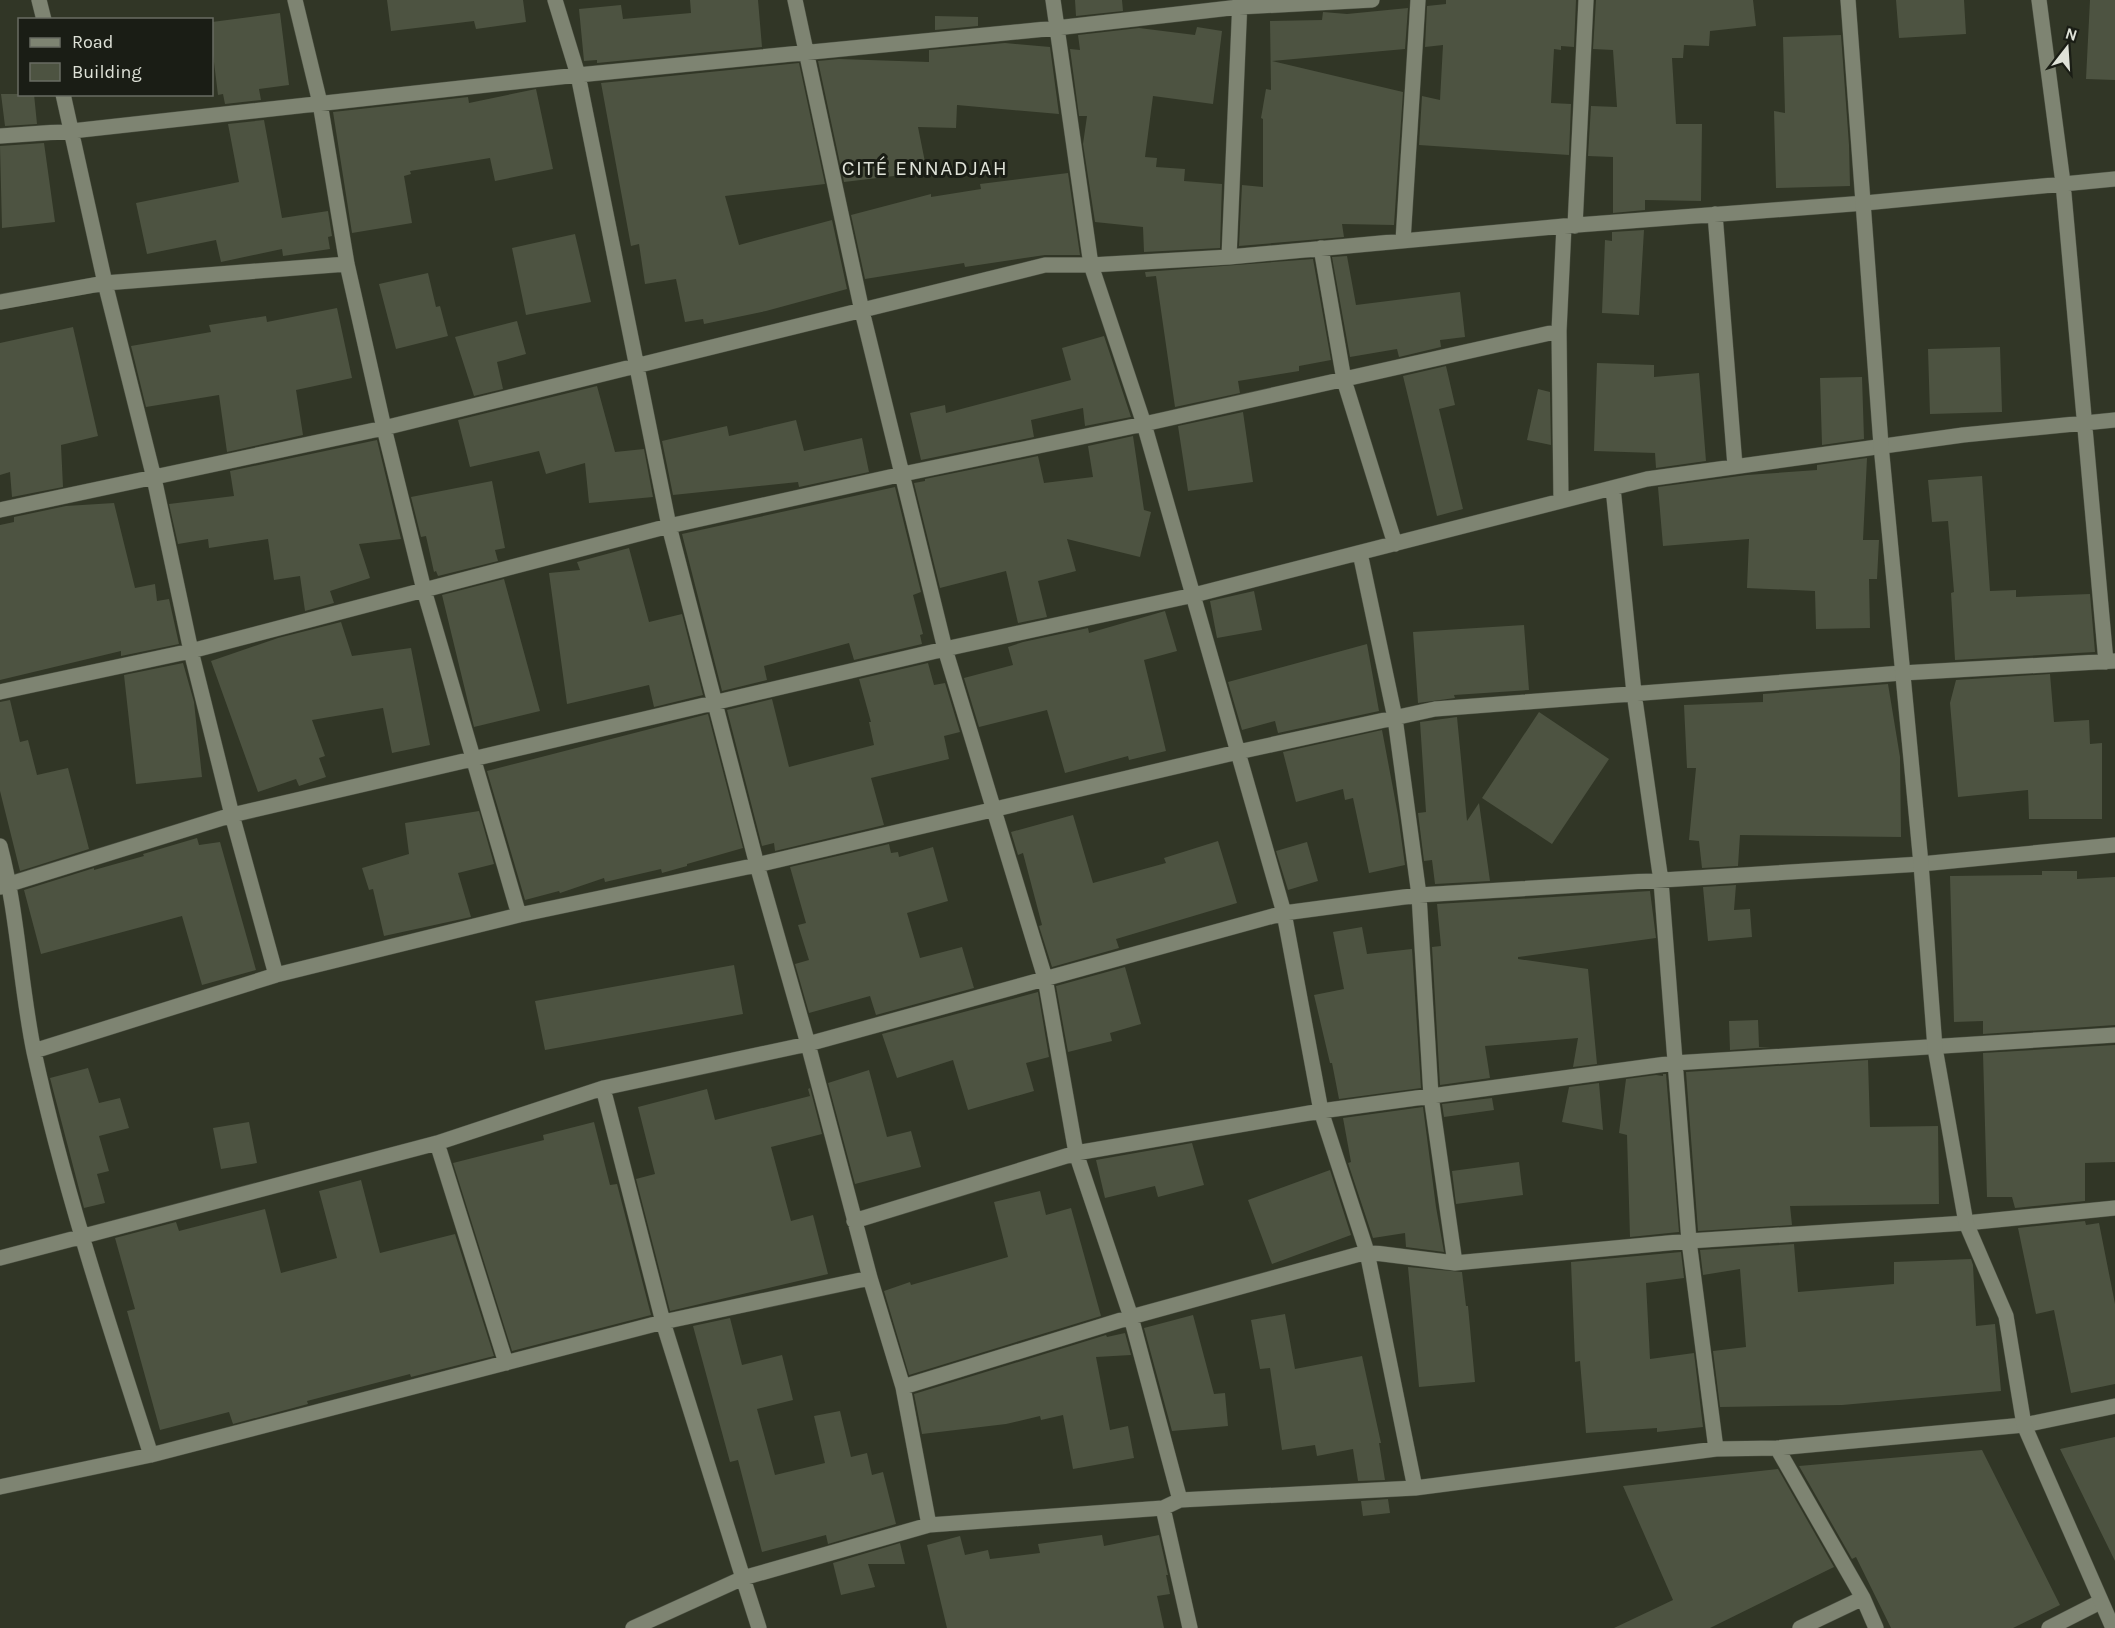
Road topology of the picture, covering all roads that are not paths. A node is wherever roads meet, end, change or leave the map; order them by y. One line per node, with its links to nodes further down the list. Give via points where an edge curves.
1 (39, 0): 12 (street)
2 (295, 0): 17 (street)
3 (555, 0): 15 (street)
4 (795, 0): 14 (street)
5 (1053, 0): 13 (street)
6 (1372, 0): 11 (street)
7 (1418, 0): 25 (street)
8 (1586, 0): 24 (street)
9 (1848, 0): 22 (street)
10 (2039, 0): 21 (street)
11 (1239, 4): 13 (street); 27 (street)
12 (44, 18)
13 (1056, 28): 14 (street); 29 (street)
14 (807, 51): 15 (street); 32 (street)
15 (578, 75): 17 (street); 34 (street)
16 (63, 96): 18 (street)
17 (320, 103): 18 (street); 28 (street)
18 (72, 131): 19 (street); 30 (street)
19 (0, 136)
20 (2115, 179): 21 (street)
21 (2063, 183): 22 (street); 37 (street)
22 (1864, 203): 23 (street); 40 (street)
23 (1715, 214): 24 (street); 41 (street)
24 (1570, 226): 25 (street); 33 (street)
25 (1402, 241): 26 (street)
26 (1321, 248): 27 (street); 35 (street)
27 (1229, 257): 29 (street)
28 (347, 264): 30 (street); 39 (street)
29 (1090, 265): 32 (street, via 1045,265); 38 (street)
30 (105, 283): 31 (street); 43 (street)
31 (0, 302)
32 (862, 311): 34 (street); 42 (street)
33 (1559, 331): 35 (street); 45 (street)
34 (636, 366): 39 (street); 47 (street)
35 (1344, 381): 38 (street); 48 (street)
36 (2115, 420): 37 (street)
37 (2084, 423): 40 (street); 54 (street)
38 (1144, 424): 42 (street); 51 (street)
39 (384, 428): 43 (street); 50 (street)
40 (1881, 445): 41 (street); 55 (street)
41 (1735, 466): 44 (street)
42 (903, 474): 47 (street); 52 (street)
43 (154, 478): 46 (street); 53 (street)
44 (1612, 488): 45 (street); 57 (street)
45 (1560, 501): 48 (street)
46 (0, 510)
47 (669, 526): 50 (street); 58 (street)
48 (1395, 544): 49 (street)
49 (1360, 553): 51 (street); 59 (street)
50 (424, 590): 53 (street); 61 (street)
51 (1194, 595): 52 (street); 60 (street)
52 (945, 649): 58 (street); 62 (street)
53 (191, 651): 56 (street); 63 (street)
54 (2110, 661): 55 (street)
55 (1902, 673): 57 (street); 66 (street)
56 (0, 692)
57 (1634, 693): 59 (street, via 1435,709); 68 (street)
58 (715, 704): 61 (street); 67 (street)
59 (1395, 718): 60 (street); 70 (street)
60 (1238, 752): 62 (street); 71 (street)
61 (473, 758): 63 (street); 72 (street)
62 (994, 809): 67 (street); 74 (street)
63 (232, 814): 69 (street); 73 (street)
64 (2115, 845): 66 (street)
65 (0, 846): 69 (street)
66 (1921, 864): 68 (street); 77 (street)
67 (757, 865): 72 (street); 76 (street)
68 (1661, 881): 70 (street); 79 (street)
69 (5, 885): 78 (street)
70 (1419, 895): 71 (street); 81 (street)
71 (1284, 913): 74 (street); 82 (street)
72 (519, 915): 73 (street)
73 (276, 975): 78 (street)
74 (1045, 978): 76 (street); 84 (street)
75 (2115, 1035): 77 (street)
76 (808, 1044): 80 (street); 86 (street)
77 (1935, 1048): 79 (street); 87 (street)
78 (34, 1051): 88 (street)
79 (1674, 1063): 81 (street); 89 (street)
80 (603, 1088): 83 (street); 95 (street)
81 (1431, 1096): 82 (street); 92 (street)
82 (1321, 1111): 84 (street); 90 (street)
83 (437, 1143): 88 (street); 96 (street)
84 (1076, 1153): 86 (street); 94 (street)
85 (2115, 1208): 87 (street)
86 (854, 1221): 93 (street)
87 (1966, 1223): 89 (street); 99 (street, via 2006,1316)
88 (81, 1238): 91 (street); 102 (street)
89 (1689, 1241): 92 (street); 101 (street)
90 (1367, 1252): 92 (street); 94 (street); 104 (street)
91 (0, 1258)
92 (1455, 1263)
93 (870, 1278): 95 (street); 97 (street)
94 (1131, 1317): 97 (street); 105 (street)
95 (663, 1322): 96 (street); 108 (street)
96 (506, 1363): 102 (street)
97 (903, 1387): 107 (street)
98 (2115, 1406): 99 (street)
99 (2024, 1425): 100 (street); 110 (street)
100 (1777, 1448): 101 (street); 109 (street)
101 (1716, 1449): 104 (street)
102 (151, 1455): 103 (street)
103 (0, 1486)
104 (1415, 1488): 105 (street)
105 (1180, 1500): 106 (street)
106 (1163, 1508): 107 (street); 113 (street)
107 (929, 1525): 108 (street)
108 (743, 1578): 111 (street); 112 (street)
109 (1863, 1598): 114 (street); 115 (street)
110 (2100, 1602): 116 (street); 117 (street)
111 (633, 1628)
112 (759, 1628)
113 (1190, 1628)
114 (1800, 1628)
115 (1876, 1628)
116 (2049, 1628)
117 (2113, 1628)

